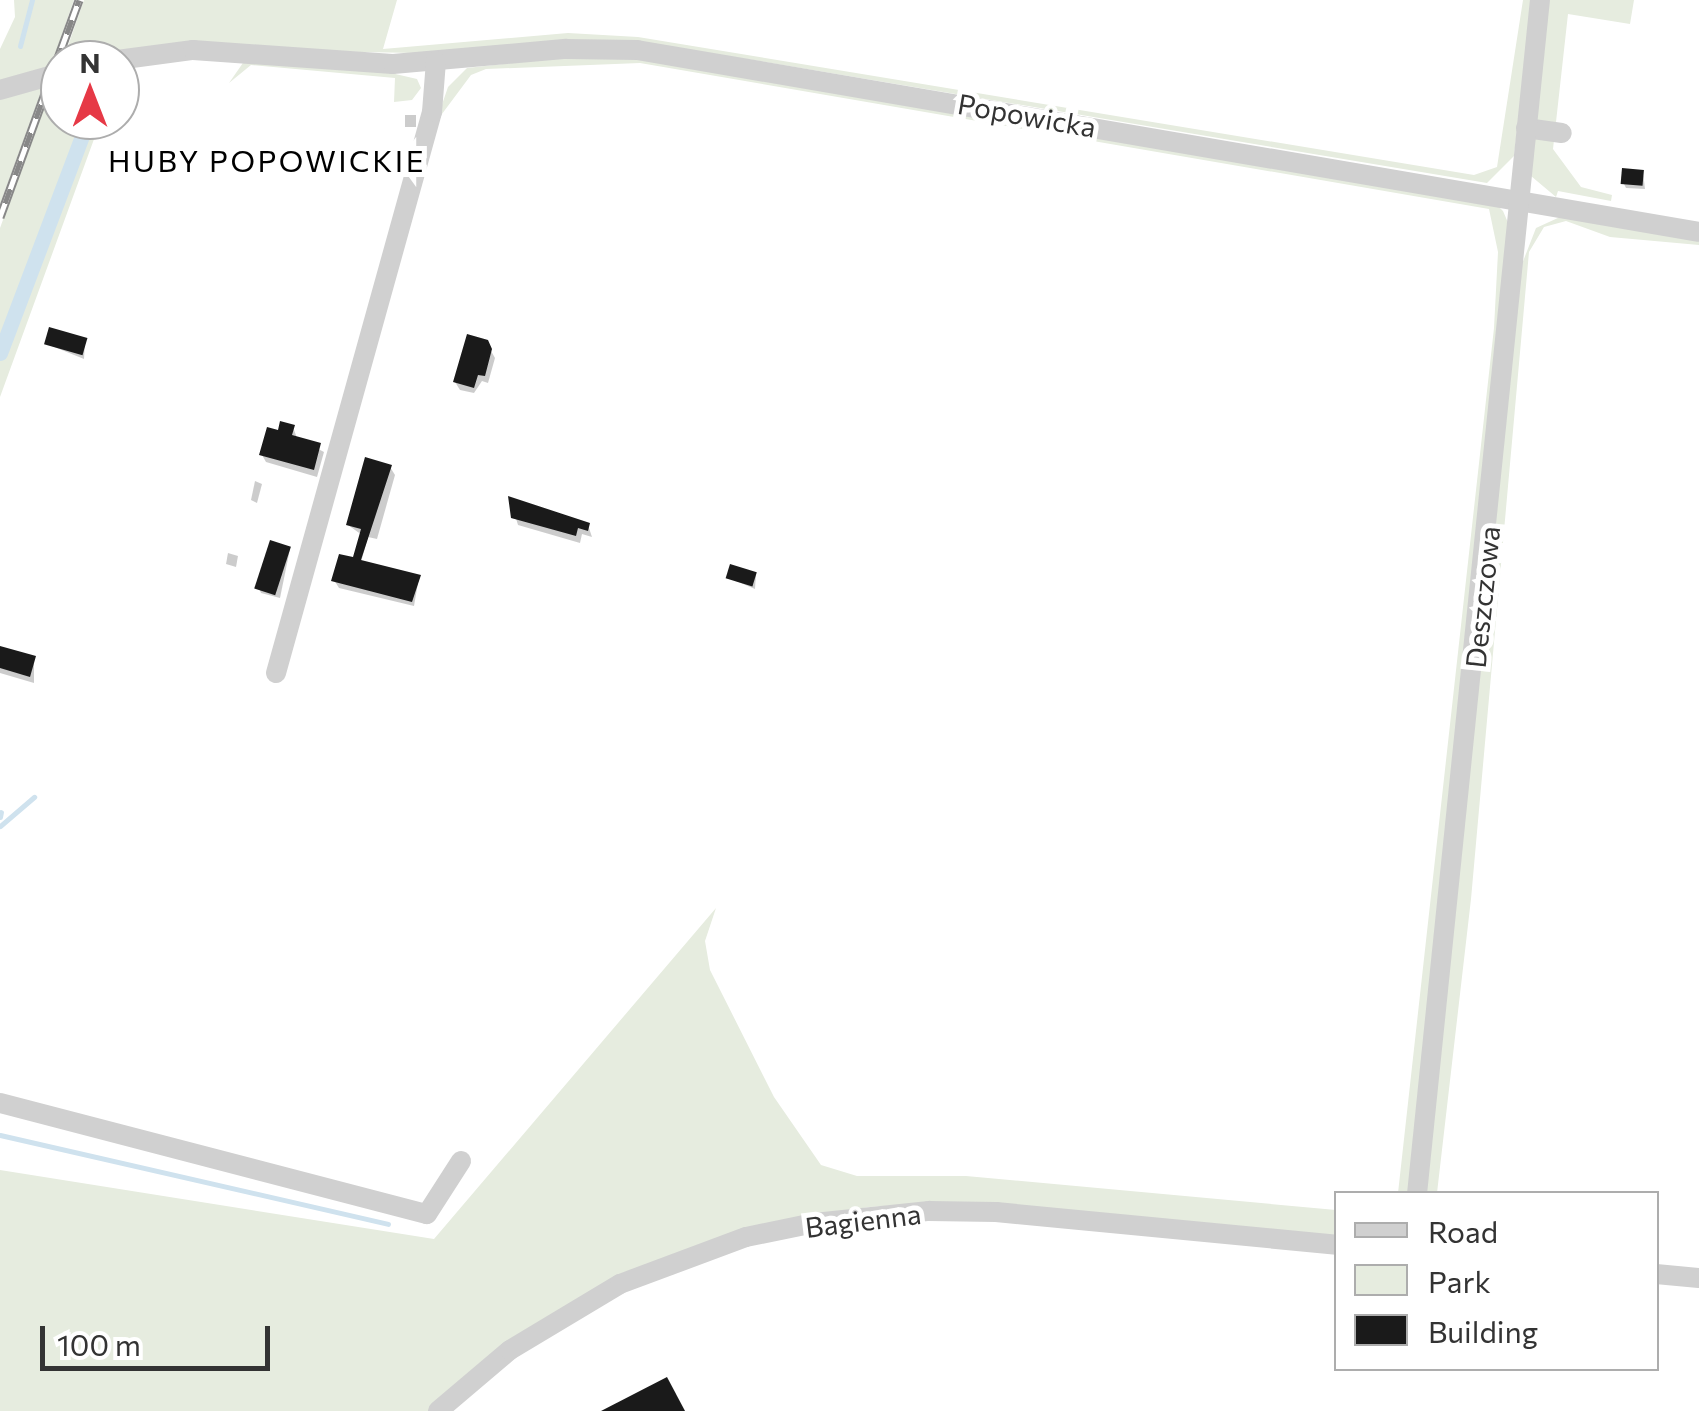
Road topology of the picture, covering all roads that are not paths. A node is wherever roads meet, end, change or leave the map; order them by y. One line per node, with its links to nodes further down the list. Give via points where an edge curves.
1 (1540, 0): 6 (street, Deszczowa)
2 (140, 57): 3 (street, Popowicka, via 193,50)
3 (436, 61): 8 (street, Popowicka, via 637,50); 10 (street, via 432,112)
4 (40, 79): 5 (street)
5 (0, 90)
6 (1526, 128): 7 (street); 8 (street, Deszczowa)
7 (1562, 132)
8 (1518, 199): 9 (street, Popowicka); 13 (street, Deszczowa, via 1519,252)
9 (1699, 232)
10 (276, 674)
11 (0, 1103): 12 (street, via 427,1214)
12 (460, 1161)
13 (1417, 1191)
14 (1334, 1246): 17 (street, Bagienna, via 996,1212 814,1223 746,1237 620,1284 510,1350)
15 (1659, 1274): 16 (street)
16 (1699, 1278)
17 (438, 1411)

